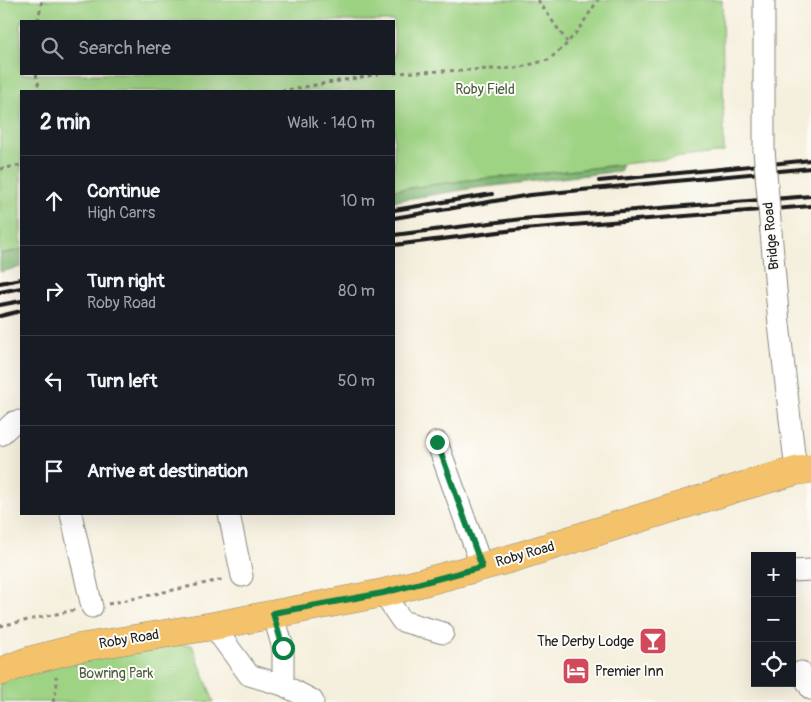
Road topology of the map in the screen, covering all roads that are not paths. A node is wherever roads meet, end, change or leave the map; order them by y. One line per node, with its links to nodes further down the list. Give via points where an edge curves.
1 (764, 0): 5 (street, Bridge Road, bridge, via 764,150 778,324)
2 (20, 421): 3 (street, via 14,422)
3 (0, 435)
4 (437, 442): 8 (street)
5 (804, 470): 8 (main road, Roby Road)
6 (71, 515): 13 (street)
7 (229, 515): 11 (street)
8 (482, 567): 12 (main road, Roby Road)
9 (811, 570): 10 (street)
10 (796, 571)
11 (242, 576)
12 (383, 593): 14 (main road, Roby Road); 16 (street, via 402,621)
13 (92, 607)
14 (273, 613): 15 (main road, Roby Road); 18 (street, via 283,648)
15 (213, 626): 17 (main road, Roby Road, via 78,648); 18 (street, via 249,675)
16 (443, 633)
17 (0, 672)
18 (283, 685): 19 (street)
19 (313, 702)

